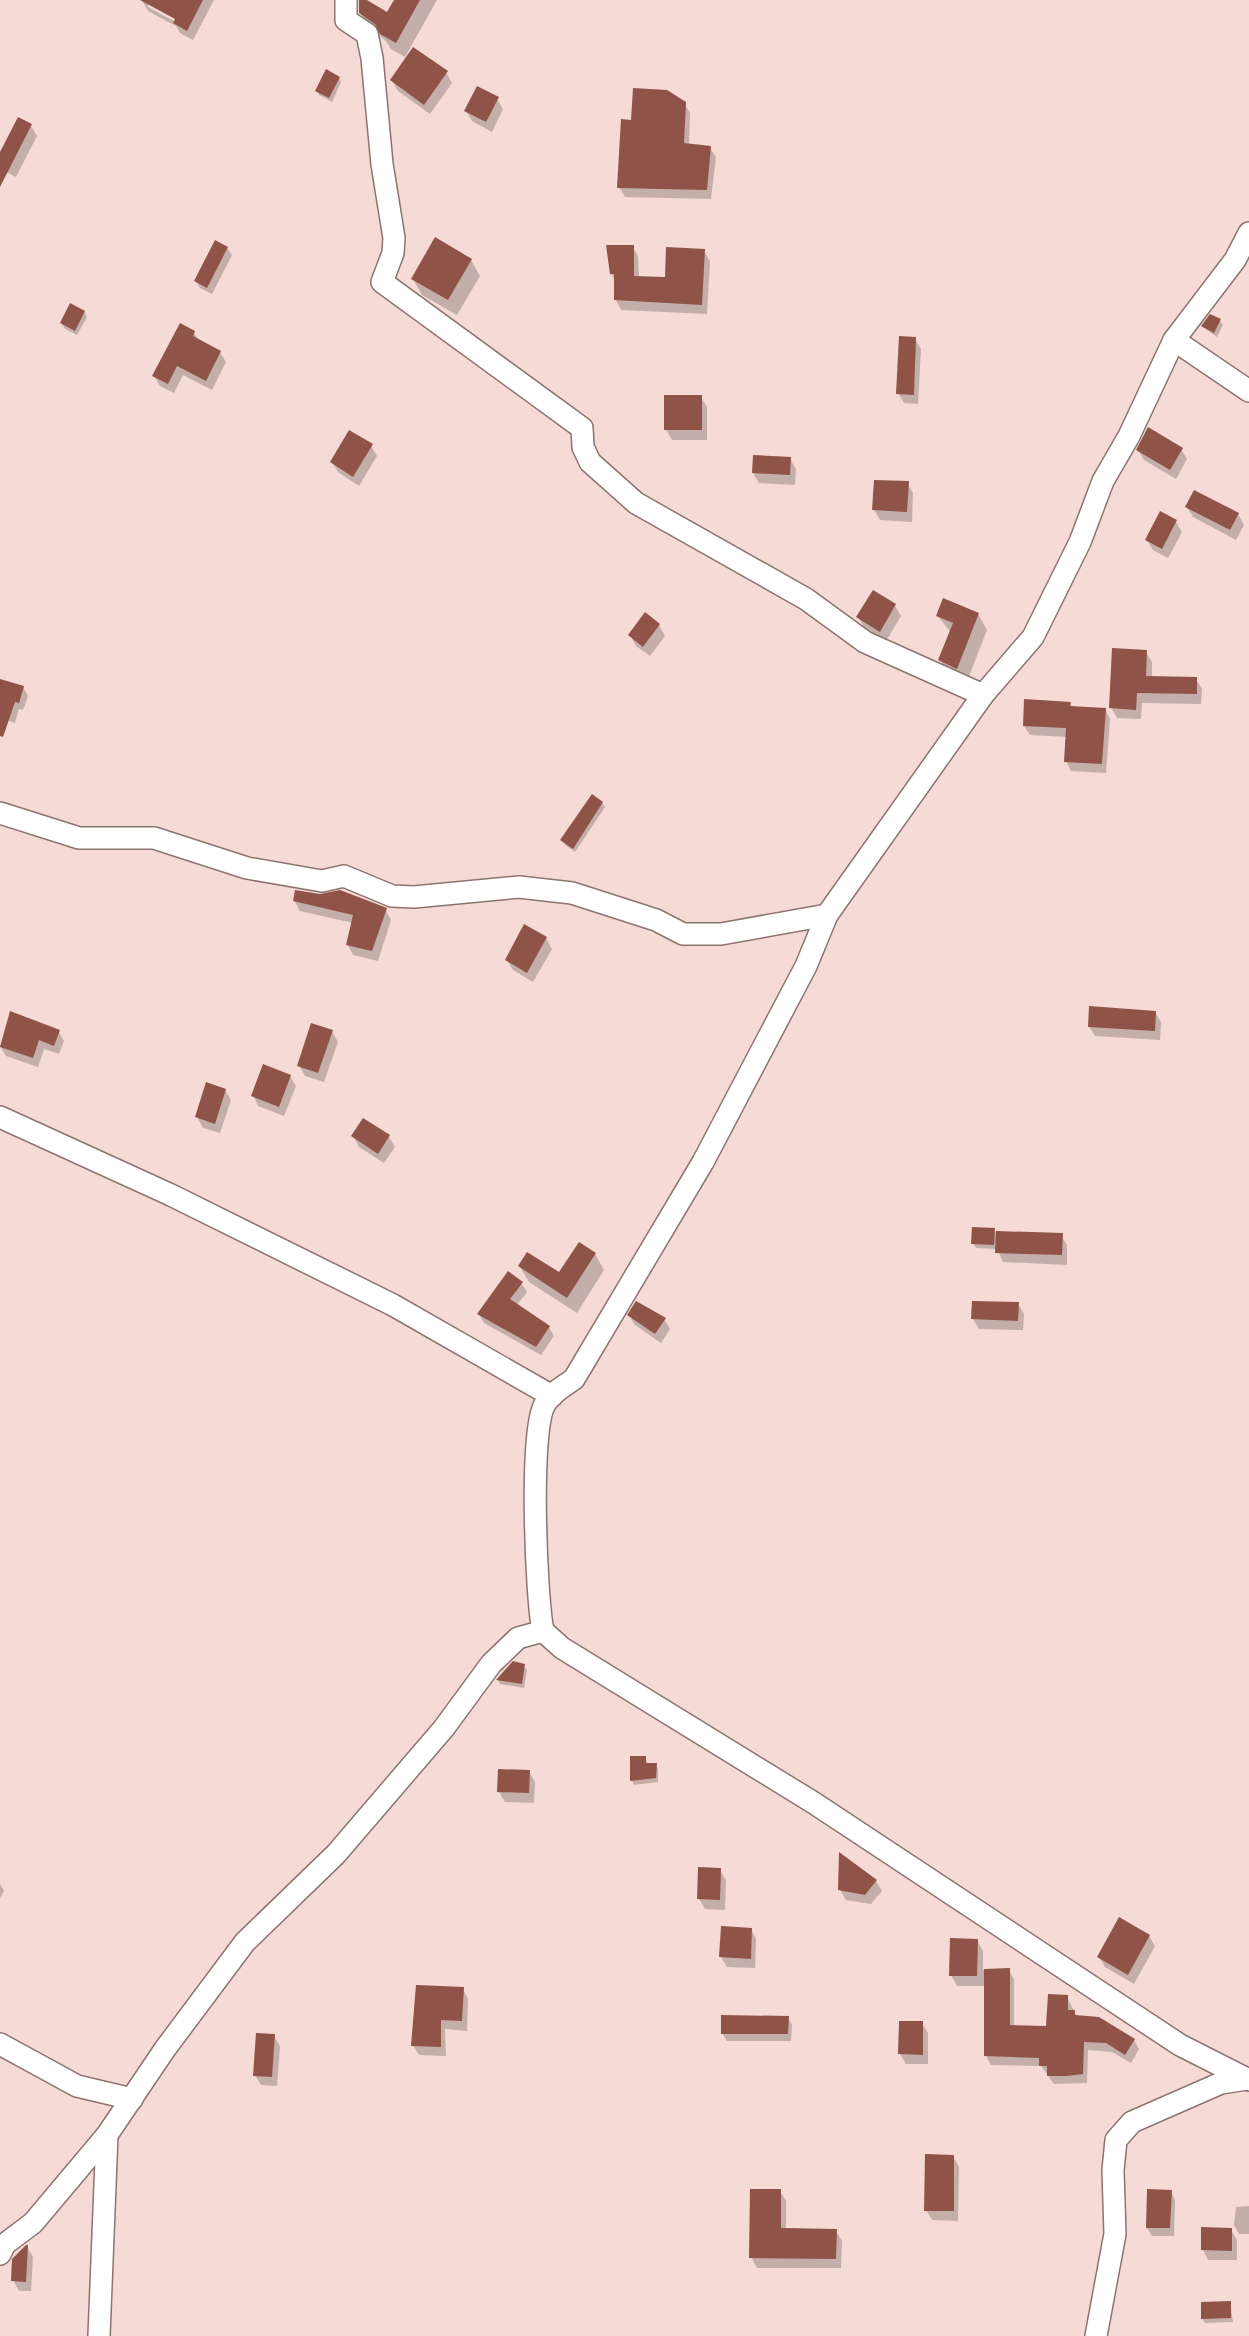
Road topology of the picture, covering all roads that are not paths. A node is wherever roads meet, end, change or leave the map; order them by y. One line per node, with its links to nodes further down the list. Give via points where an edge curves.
1 (346, 0): 5 (street, via 346,20 367,34 372,58 394,238 382,282 582,428 590,462 636,503 806,599 864,642)
2 (1249, 233): 3 (street, via 1235,260)
3 (1174, 340): 4 (street); 5 (street, via 1103,481 1080,542 1033,637)
4 (1249, 391)
5 (983, 695): 7 (street)
6 (0, 813): 7 (street, via 79,838 154,838 247,868 322,881 344,876 392,896 414,898 519,887 572,893 656,920 683,934 721,934)
7 (827, 915): 9 (street, via 806,966 703,1162 574,1379)
8 (0, 1117): 9 (street, via 393,1305)
9 (552, 1396): 10 (street, via 543,1405 538,1426 536,1539)
10 (543, 1631): 12 (street, via 562,1648 814,1803 1180,2045); 13 (street, via 518,1638 491,1664 444,1728 336,1854 245,1942)
11 (0, 2044): 13 (street, via 77,2086)
12 (1248, 2080): 17 (street, via 1221,2083 1132,2122 1116,2140 1115,2234)
13 (132, 2099): 14 (street)
14 (107, 2135): 15 (street); 16 (street)
15 (0, 2254)
16 (99, 2336)
17 (1096, 2336)

